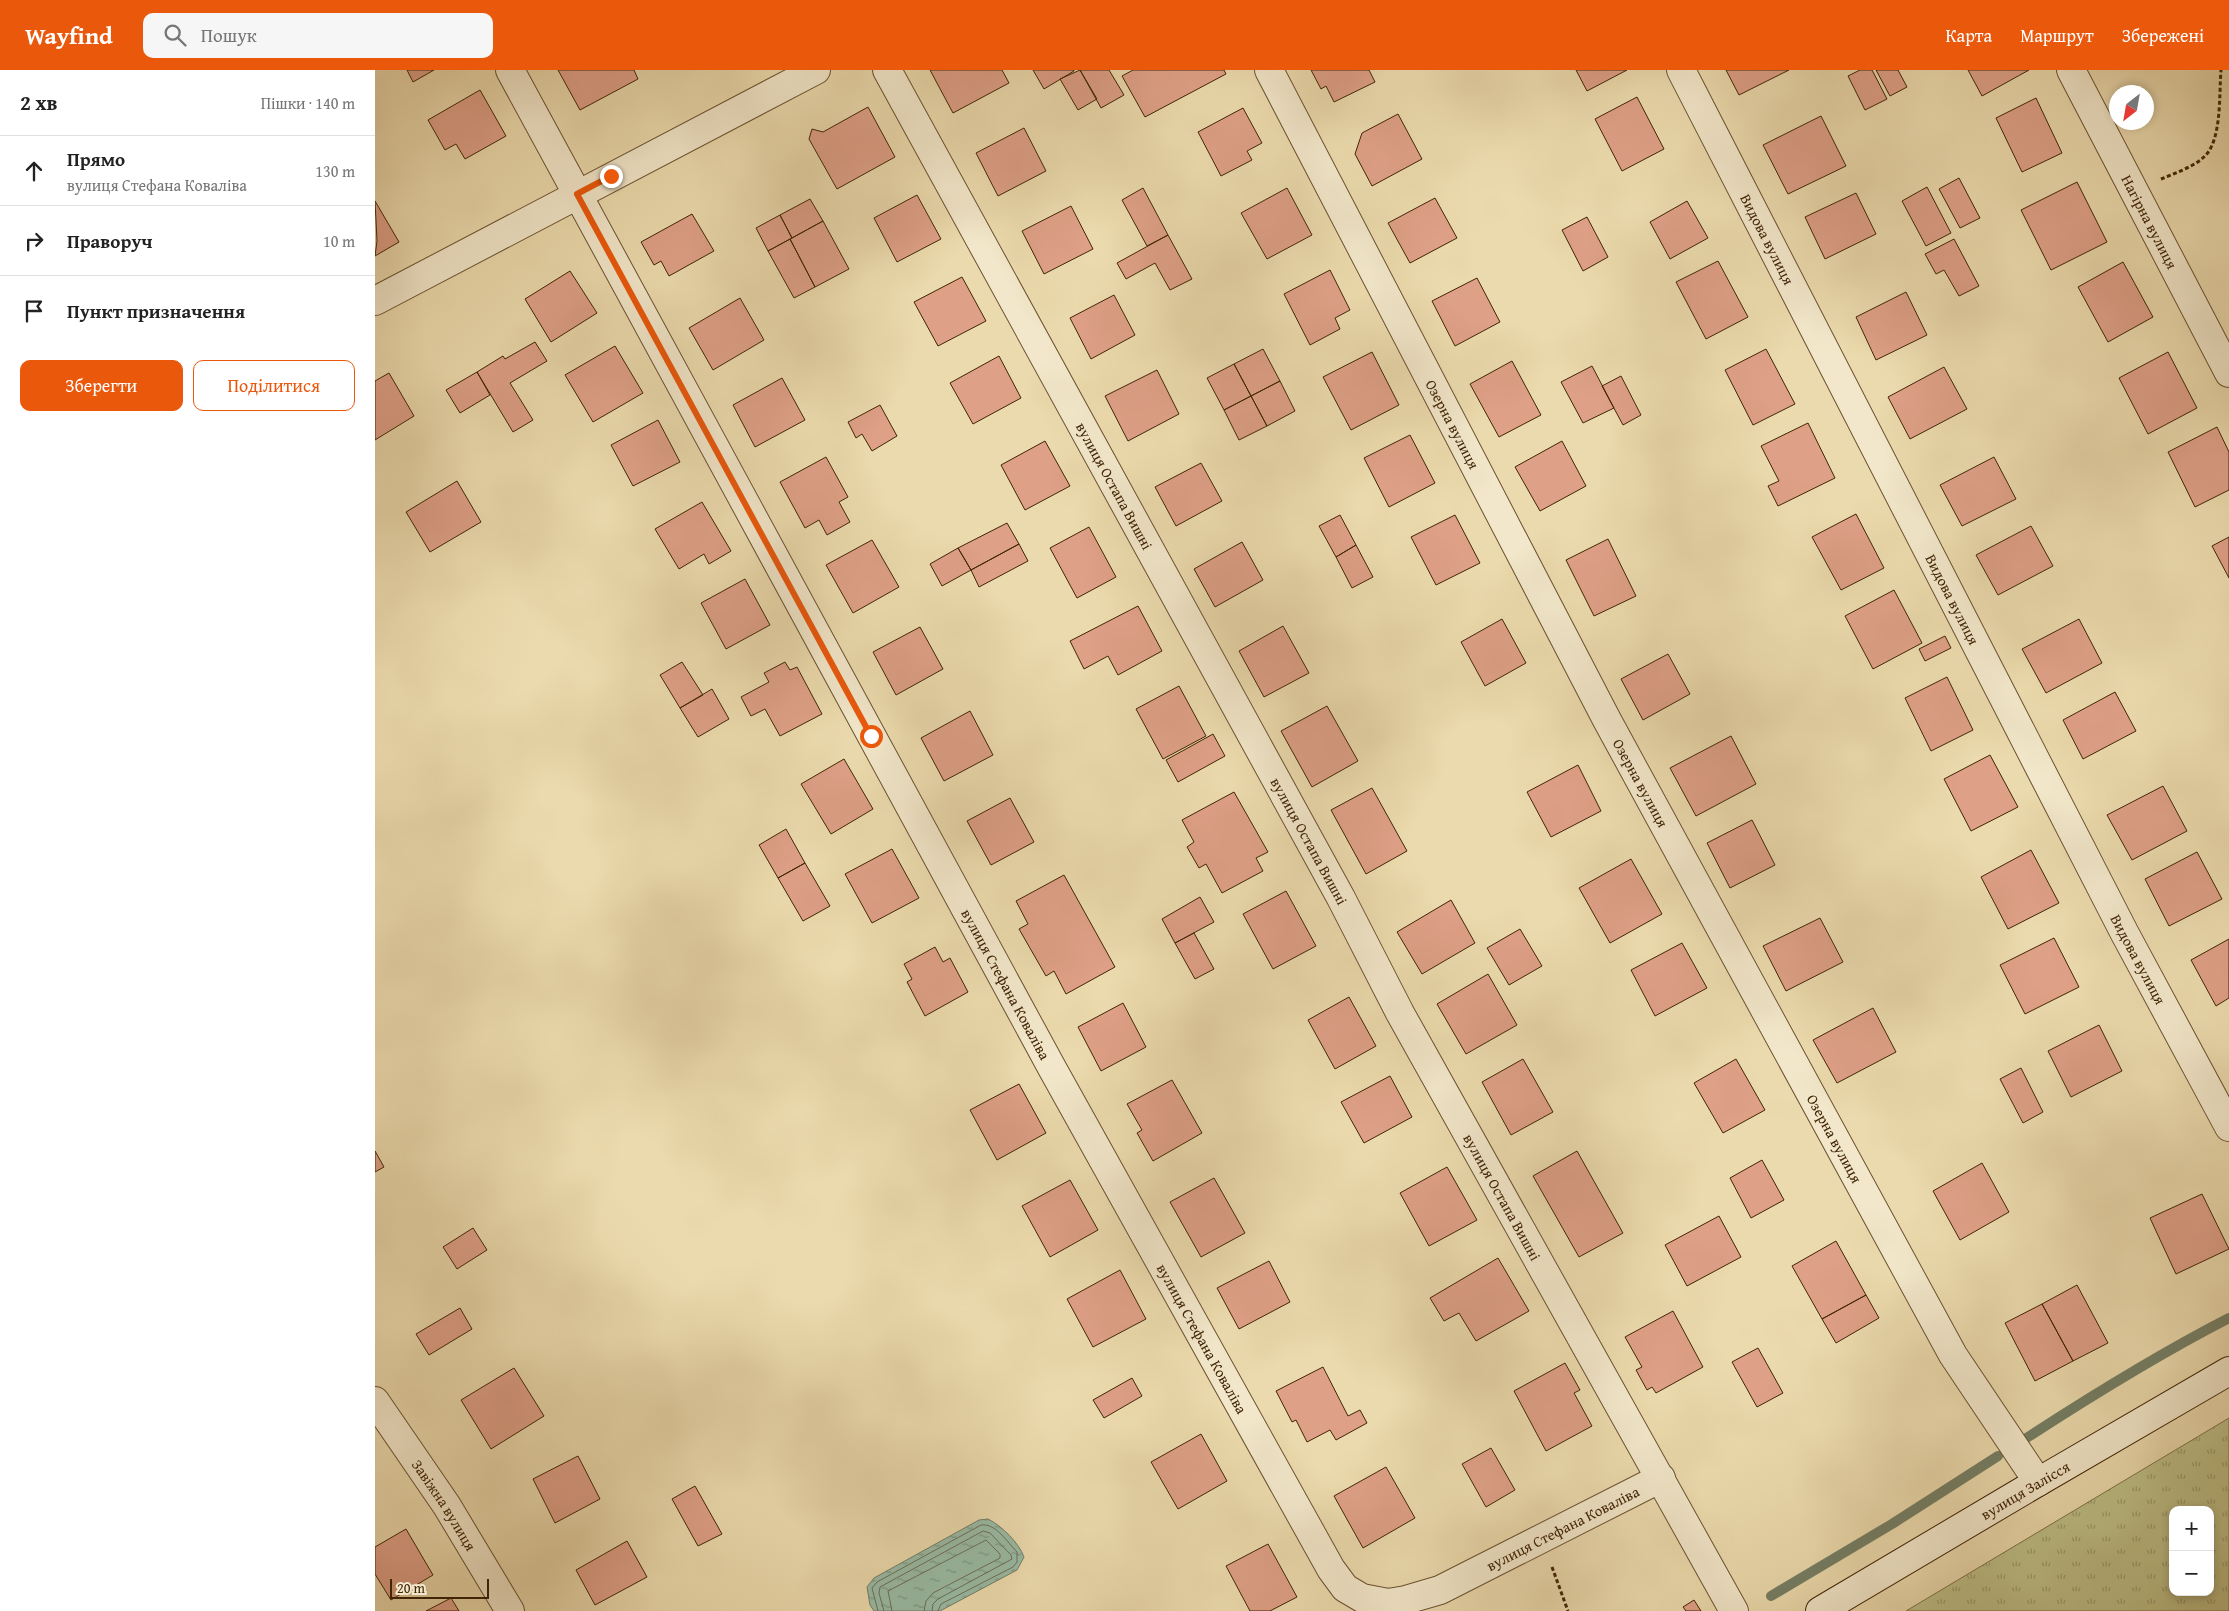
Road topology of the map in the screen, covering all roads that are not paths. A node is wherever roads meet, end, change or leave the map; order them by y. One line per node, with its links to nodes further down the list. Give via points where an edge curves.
1 (510, 70): 7 (street, вулиця Стефана Коваліва)
2 (816, 70): 7 (street)
3 (887, 70): 13 (street, вулиця Остапа Вишні, via 1341,898 1400,1013)
4 (1269, 70): 14 (street, Озерна вулиця, via 1607,720 1905,1268 1953,1355)
5 (1681, 70): 10 (street, Видова вулиця, via 2124,932)
6 (2071, 70): 9 (street, Нагірна вулиця)
7 (577, 194): 8 (street); 13 (street, вулиця Стефана Коваліва, via 1052,1068 1331,1569 1345,1588 1363,1598 1388,1603 1440,1590)
8 (375, 301)
9 (2229, 372)
10 (2229, 1127)
11 (2229, 1371): 14 (street, вулиця Залісся)
12 (375, 1401): 15 (street, Завіжна вулиця, via 447,1506)
13 (1661, 1478): 16 (street, вулиця Остапа Вишні)
14 (2038, 1482): 17 (street, вулиця Залісся)
15 (510, 1611)
16 (1734, 1611)
17 (1820, 1611)

